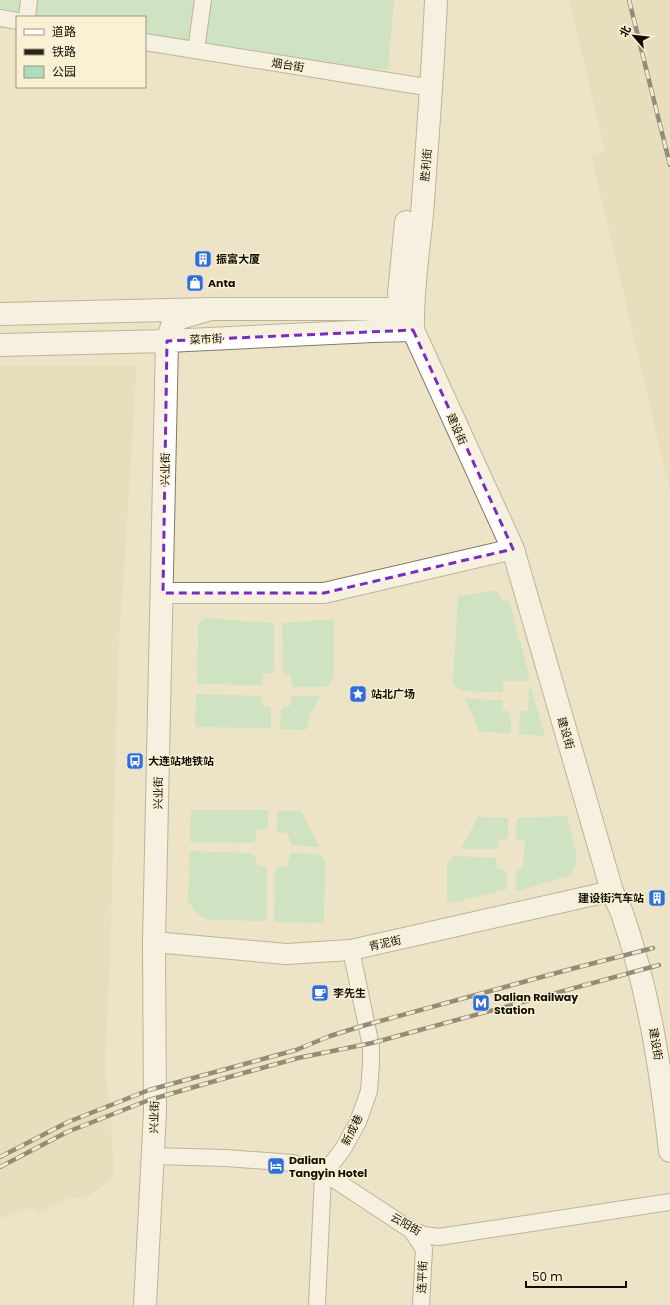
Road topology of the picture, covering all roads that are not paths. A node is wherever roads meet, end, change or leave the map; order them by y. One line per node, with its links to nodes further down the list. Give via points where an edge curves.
1 (29, 0): 5 (street)
2 (203, 0): 9 (street)
3 (424, 0): 10 (main road, 胜利街)
4 (436, 0): 10 (main road, 胜利街)
5 (27, 16)
6 (0, 18): 7 (street)
7 (16, 21)
8 (146, 42): 9 (street, 烟台街)
9 (196, 50): 10 (street, 烟台街)
10 (426, 87): 13 (main road, 胜利街, via 418,257)
11 (211, 309): 12 (main road); 13 (main road); 14 (main road, 兴业街, via 180,318 173,323)
12 (0, 314)
13 (407, 316): 14 (main road, 菜市街, via 373,331); 16 (main road, 建设街)
14 (167, 341): 15 (main road, 菜市街); 17 (main road, 兴业街)
15 (0, 345)
16 (513, 549): 17 (street, via 324,593); 18 (main road, 建设街)
17 (163, 593): 19 (main road, 兴业街)
18 (612, 891): 20 (street, 青泥街); 21 (main road, 建设街, via 638,963 653,1027)
19 (154, 942): 20 (street, 青泥街, via 286,954); 22 (main road, 兴业街, via 155,1112)
20 (351, 950): 23 (street, 新成巷, via 371,1046 369,1091 358,1122 343,1149)
21 (670, 1151)
22 (152, 1156): 23 (street, 云阳街, via 293,1163); 26 (main road, 兴业街)
23 (323, 1174): 25 (street, 云阳街); 27 (street)
24 (670, 1202): 25 (street, 云阳街, via 439,1237)
25 (411, 1230): 28 (street, 连平街, via 424,1249)
26 (145, 1305)
27 (317, 1305)
28 (421, 1305)

